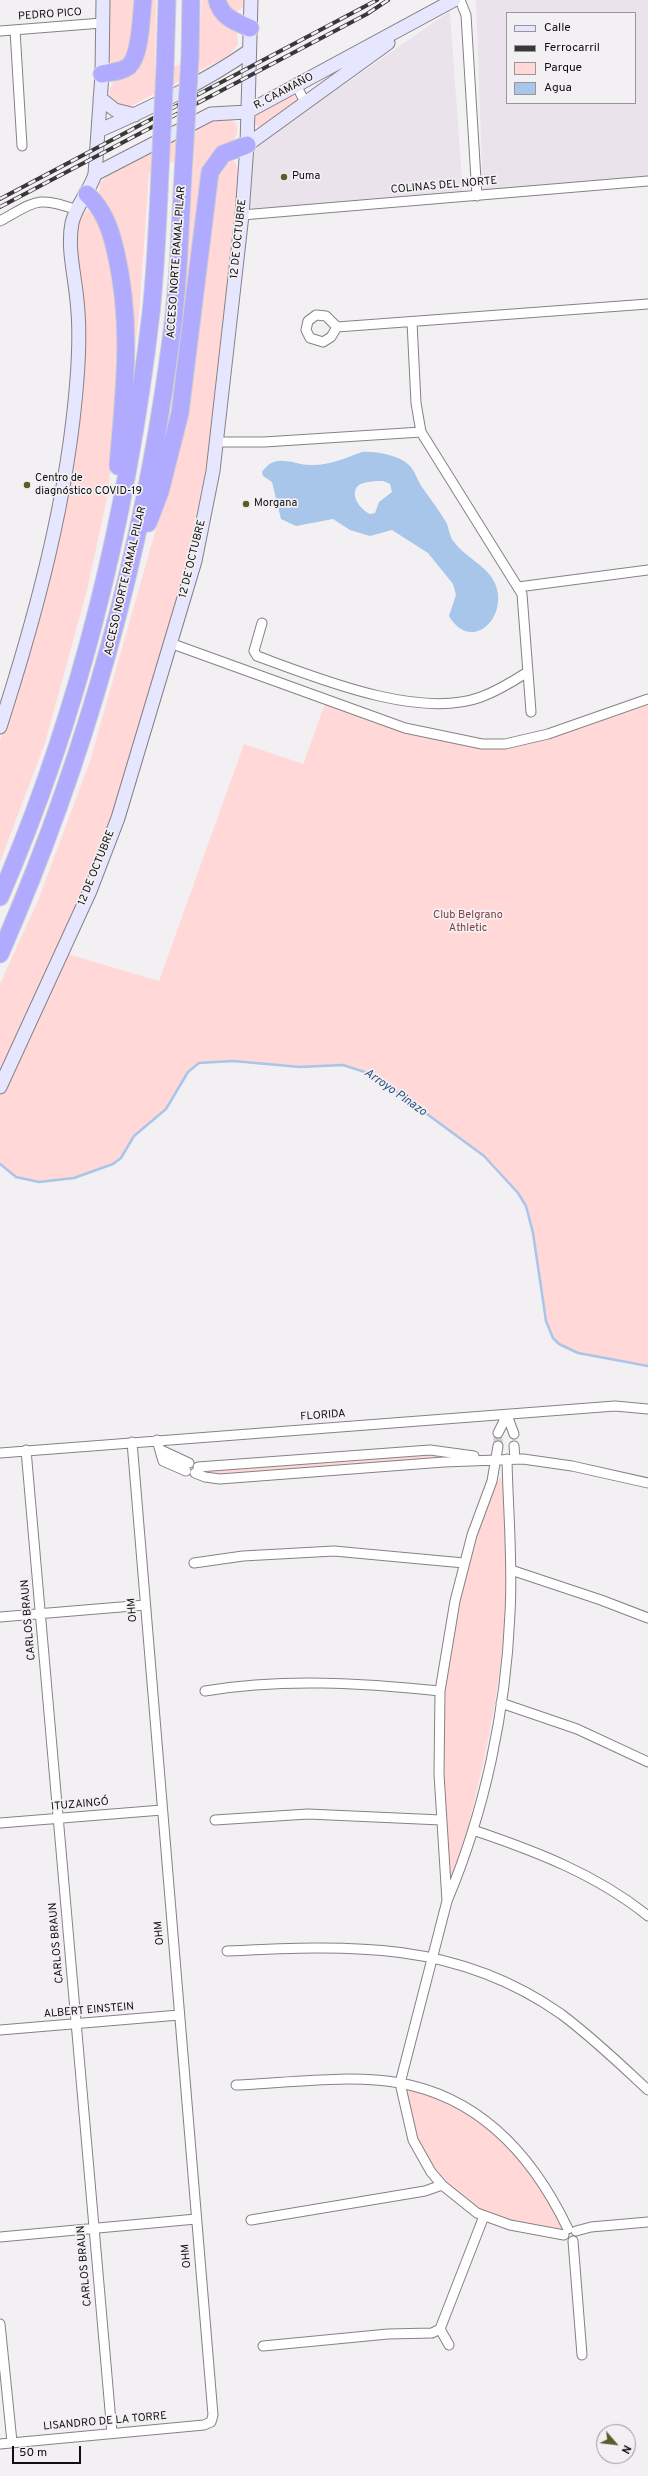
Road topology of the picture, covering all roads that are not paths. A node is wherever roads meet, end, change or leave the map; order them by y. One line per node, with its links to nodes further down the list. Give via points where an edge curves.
1 (103, 0): 10 (street)
2 (143, 0): 15 (highway, via 137,53 133,61 122,70)
3 (168, 0): 38 (highway, ACCESO NORTE RAMAL PILAR, bridge, via 152,297 143,376)
4 (191, 0): 40 (highway, ACCESO NORTE RAMAL PILAR, bridge, via 184,158 170,346 156,438)
5 (217, 0): 11 (highway, via 221,11 228,18)
6 (251, 0): 11 (street, 12 DE OCTUBRE)
7 (454, 0): 9 (street, R. CAAMAÑO)
8 (460, 0): 29 (street, via 466,15)
9 (425, 16): 16 (street, R. CAAMAÑO); 18 (street, R. CAAMAÑO)
10 (102, 23): 12 (street, PEDRO PICO); 15 (street)
11 (250, 28): 14 (street, 12 DE OCTUBRE)
12 (15, 30): 13 (street, PEDRO PICO); 25 (street)
13 (0, 31)
14 (249, 50): 21 (street, 12 DE OCTUBRE); 22 (street, via 233,62)
15 (102, 74): 19 (street)
16 (312, 77): 17 (street, R. CAAMAÑO); 18 (street)
17 (296, 85): 20 (street); 21 (street, R. CAAMAÑO)
18 (324, 91): 20 (street, R. CAAMAÑO)
19 (100, 98): 22 (street, via 115,110); 23 (street)
20 (306, 104): 24 (street, R. CAAMAÑO)
21 (247, 112): 24 (street, 12 DE OCTUBRE); 26 (street, R. CAAMAÑO, via 211,114)
22 (135, 115): 23 (street)
23 (98, 131): 26 (street)
24 (247, 145): 31 (street, 12 DE OCTUBRE); 40 (highway, via 223,154 210,172 180,413 160,492)
25 (22, 146)
26 (95, 174): 28 (street)
27 (648, 181): 29 (street, COLINAS DEL NORTE)
28 (87, 194): 30 (street); 38 (highway, via 102,212 114,244 122,282 127,327 124,404)
29 (477, 196): 31 (street, COLINAS DEL NORTE)
30 (77, 210): 32 (street, via 44,200 35,202); 49 (street, via 72,223 70,243 79,335 70,437 54,529 34,614)
31 (242, 215): 37 (street, 12 DE OCTUBRE)
32 (0, 221)
33 (648, 304): 34 (street)
34 (412, 322): 35 (street); 36 (street, via 416,403)
35 (337, 327)
36 (421, 432): 37 (street, via 264,442); 41 (street)
37 (217, 442): 43 (street, 12 DE OCTUBRE, via 195,561)
38 (111, 551): 50 (highway, ACCESO NORTE RAMAL PILAR, via 56,751)
39 (648, 570): 41 (street)
40 (128, 578): 51 (highway, ACCESO NORTE RAMAL PILAR, via 106,665 72,772 44,850)
41 (518, 587): 44 (street, via 524,604)
42 (262, 623): 44 (street, via 254,652 257,656 380,697 421,703 462,702 480,697)
43 (170, 643): 46 (street, via 405,728 482,744 505,744 548,734); 52 (street, 12 DE OCTUBRE, via 118,818)
44 (526, 673): 48 (street)
45 (648, 699): 46 (street)
46 (636, 702): 47 (street)
47 (648, 702)
48 (531, 712)
49 (0, 727)
50 (0, 897)
51 (0, 954)
52 (0, 1087)
53 (648, 1409): 54 (street, FLORIDA, via 615,1406)
54 (507, 1415): 55 (street); 56 (street); 57 (street, FLORIDA)
55 (498, 1433)
56 (514, 1434)
57 (157, 1440): 58 (street, FLORIDA); 64 (street, via 163,1461)
58 (132, 1442): 61 (street, FLORIDA); 71 (street, OHM)
59 (498, 1446): 63 (street)
60 (514, 1446): 63 (street)
61 (26, 1450): 62 (street, FLORIDA); 72 (street, CARLOS BRAUN)
62 (0, 1453)
63 (503, 1459): 65 (street, via 430,1450); 66 (street); 67 (street, via 572,1466); 69 (street); 70 (street)
64 (187, 1467)
65 (211, 1467): 66 (street); 66 (street, via 197,1470)
66 (212, 1479)
67 (648, 1483)
68 (194, 1563): 69 (street, via 243,1556 334,1551)
69 (464, 1564): 75 (street, via 448,1636)
70 (511, 1570): 74 (street); 77 (street, via 507,1658)
71 (145, 1605): 72 (street); 79 (street, OHM)
72 (40, 1614): 73 (street); 80 (street, CARLOS BRAUN)
73 (0, 1617)
74 (648, 1618)
75 (440, 1690): 76 (street, via 321,1683 259,1684); 82 (street, via 438,1738)
76 (205, 1691)
77 (501, 1703): 78 (street, via 578,1729); 84 (street, via 487,1776)
78 (648, 1762)
79 (162, 1810): 80 (street, ITUZAINGÓ); 89 (street, OHM)
80 (59, 1818): 83 (street, ITUZAINGÓ); 90 (street, CARLOS BRAUN)
81 (215, 1820): 82 (street, via 308,1814)
82 (441, 1820): 85 (street)
83 (0, 1823)
84 (473, 1830): 85 (street); 86 (street, via 538,1853 578,1871)
85 (447, 1901): 88 (street)
86 (648, 1916)
87 (227, 1951): 88 (street, via 347,1948)
88 (433, 1956): 92 (street); 94 (street, via 495,1977 540,2001 576,2026)
89 (179, 2015): 90 (street, ALBERT EINSTEIN); 97 (street, OHM)
90 (76, 2024): 91 (street, ALBERT EINSTEIN); 100 (street, CARLOS BRAUN)
91 (0, 2030)
92 (400, 2083): 93 (street, via 314,2081); 95 (street, via 412,2140 430,2172); 101 (street, via 462,2107 510,2143 542,2180)
93 (236, 2085)
94 (648, 2090)
95 (442, 2185): 96 (street, via 464,2204); 98 (street, via 425,2191)
96 (484, 2216): 101 (street, via 510,2225); 104 (street)
97 (196, 2219): 100 (street); 108 (street, OHM, via 213,2415)
98 (251, 2220)
99 (648, 2222): 101 (street, via 591,2227)
100 (94, 2228): 102 (street); 109 (street, CARLOS BRAUN)
101 (569, 2232): 107 (street, via 577,2237 573,2241)
102 (0, 2236)
103 (0, 2324): 110 (street)
104 (440, 2329): 105 (street); 106 (street, via 432,2333 388,2334)
105 (449, 2345)
106 (263, 2346)
107 (582, 2355)
108 (211, 2422): 109 (street, LISANDRO DE LA TORRE, via 204,2425)
109 (112, 2433): 110 (street, LISANDRO DE LA TORRE)
110 (12, 2442): 111 (street, LISANDRO DE LA TORRE)
111 (0, 2444)

